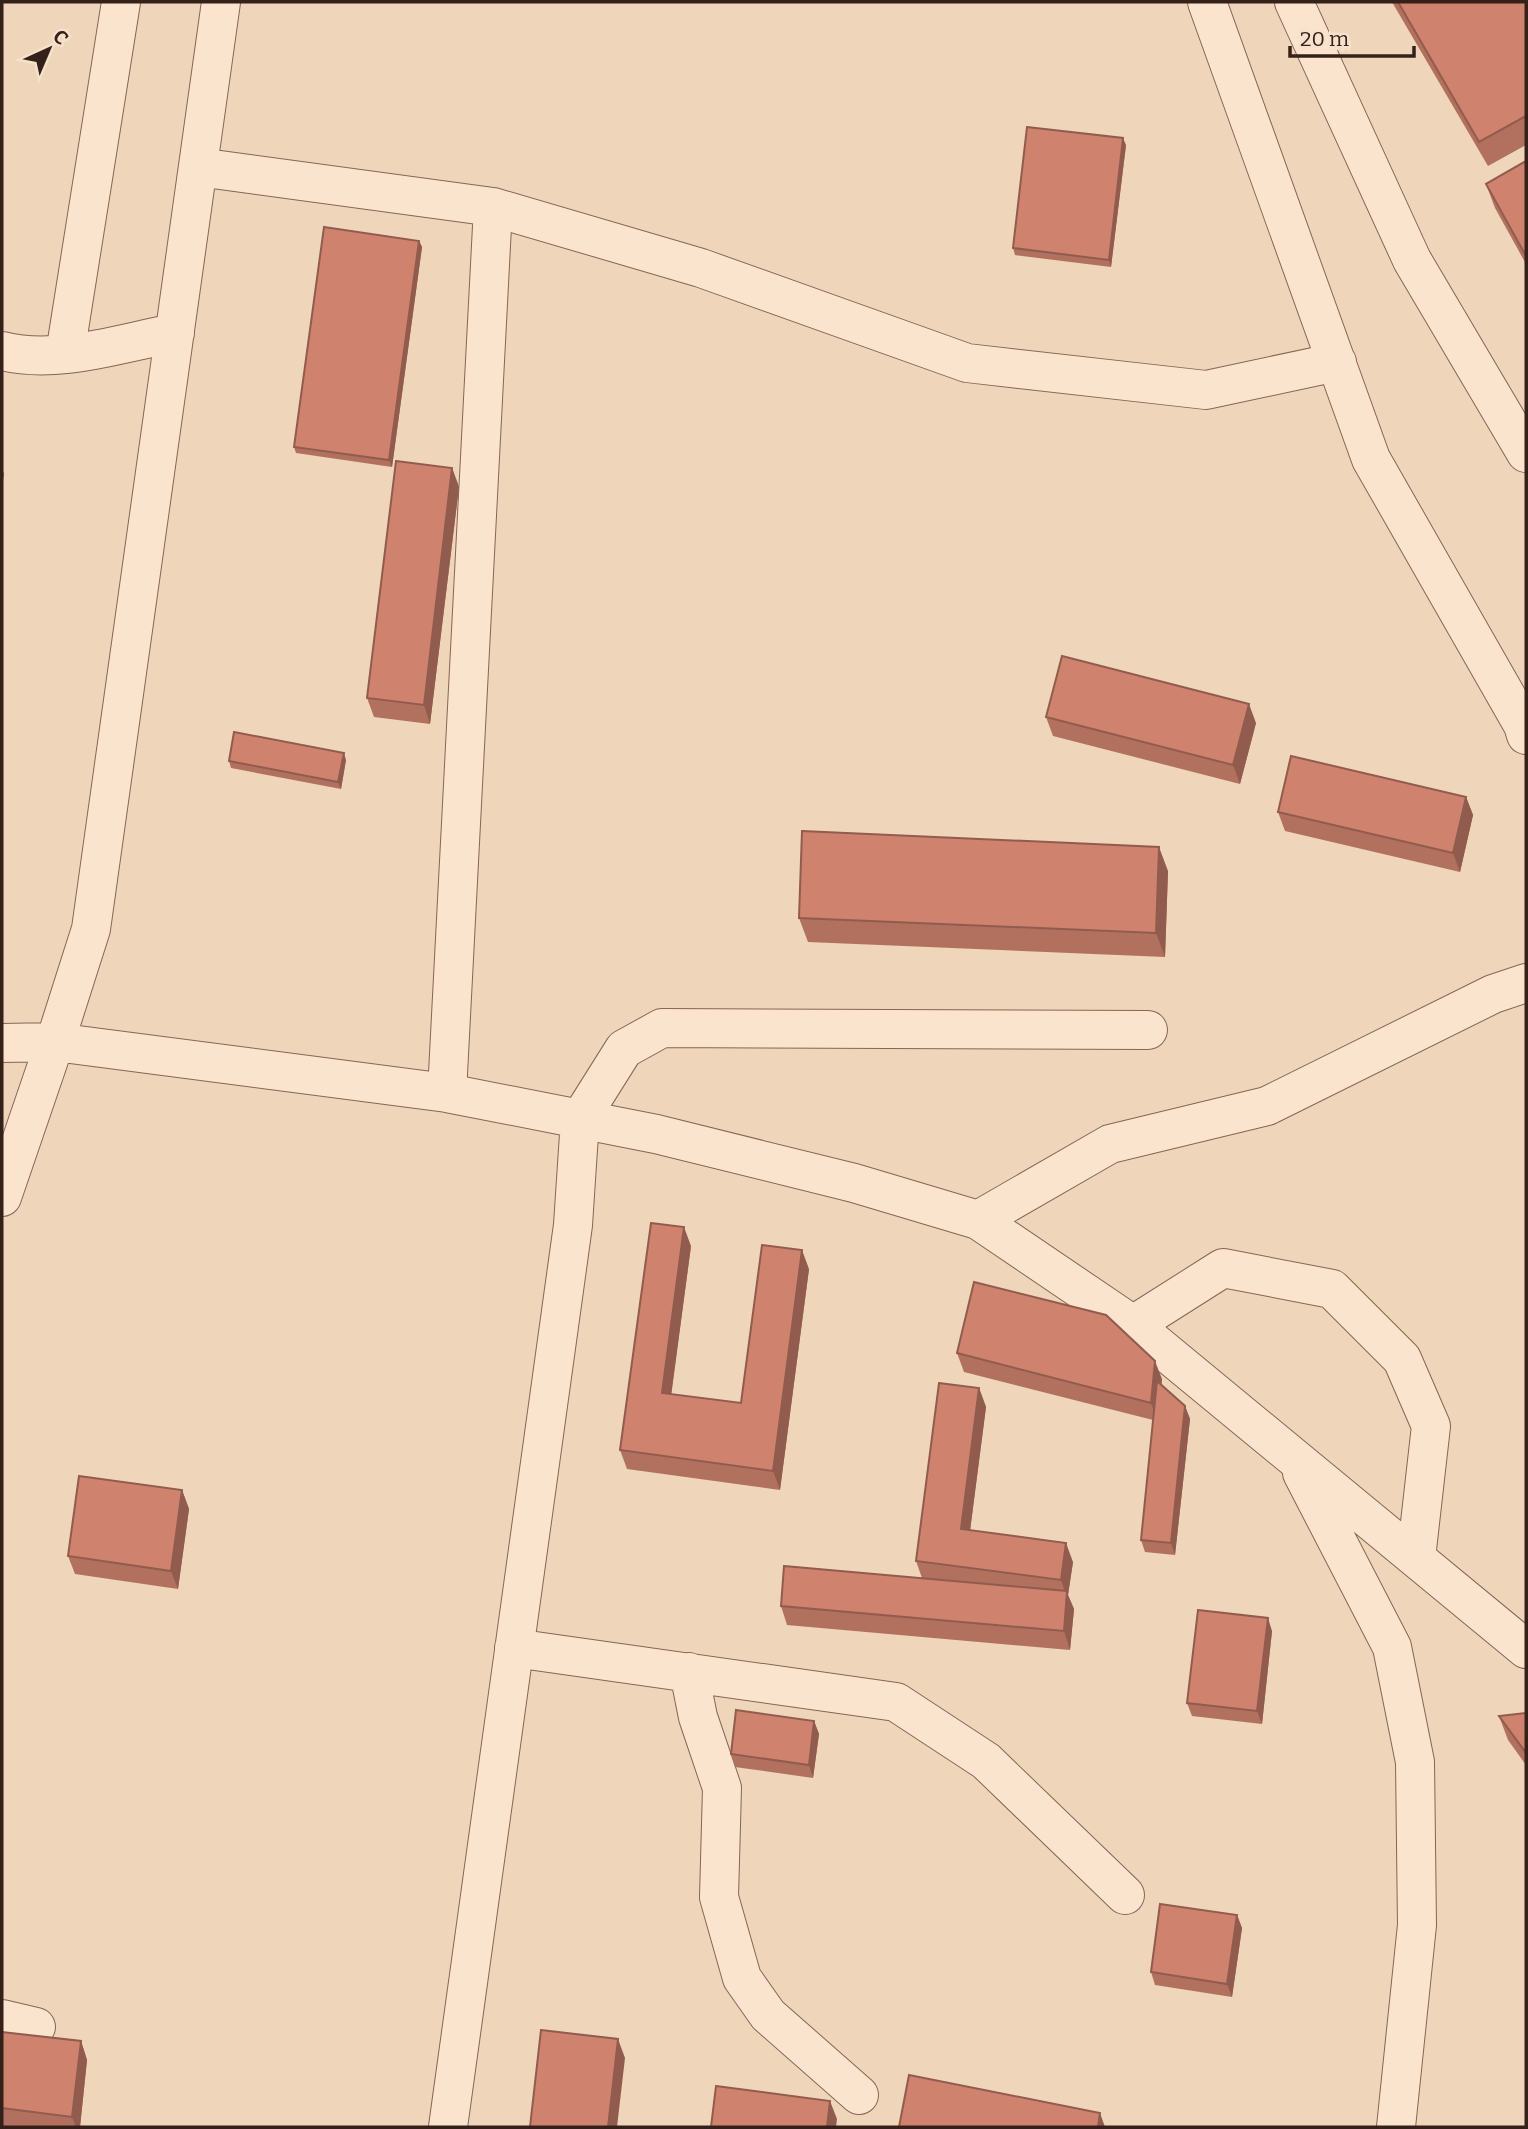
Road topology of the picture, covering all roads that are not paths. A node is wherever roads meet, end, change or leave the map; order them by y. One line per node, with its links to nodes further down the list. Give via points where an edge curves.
1 (121, 2): 9 (street)
2 (221, 2): 5 (street)
3 (1208, 2): 10 (street)
4 (1294, 2): 11 (street, via 1412,260)
5 (198, 167): 6 (street); 7 (street)
6 (493, 207): 10 (street, via 701,268 967,363 1206,390); 17 (street)
7 (175, 332): 9 (street); 15 (street, via 91,929)
8 (2, 351): 9 (street)
9 (65, 354)
10 (1338, 362): 12 (street, via 1371,458)
11 (1526, 453)
12 (1526, 735)
13 (1526, 983): 20 (street, via 1493,993 1267,1106 1110,1144)
14 (1148, 1030): 18 (street, via 662,1028 624,1049)
15 (55, 1042): 16 (street); 17 (street); 19 (street)
16 (2, 1043)
17 (447, 1093): 18 (street)
18 (580, 1119): 20 (street, via 854,1184); 24 (street, via 573,1225)
19 (2, 1197)
20 (978, 1220): 21 (street)
21 (1133, 1325): 22 (street); 23 (street, via 1223,1268 1332,1289 1402,1359 1431,1426)
22 (1295, 1458): 23 (street); 30 (street, via 1392,1647 1415,1762 1417,1926)
23 (1416, 1558): 25 (street)
24 (514, 1648): 26 (street); 29 (street)
25 (1526, 1649)
26 (689, 1672): 27 (street, via 896,1702 986,1761); 28 (street, via 698,1717 722,1787 719,1897 742,1978 768,2015)
27 (1125, 1895)
28 (859, 2095)
29 (448, 2127)
30 (1396, 2127)

